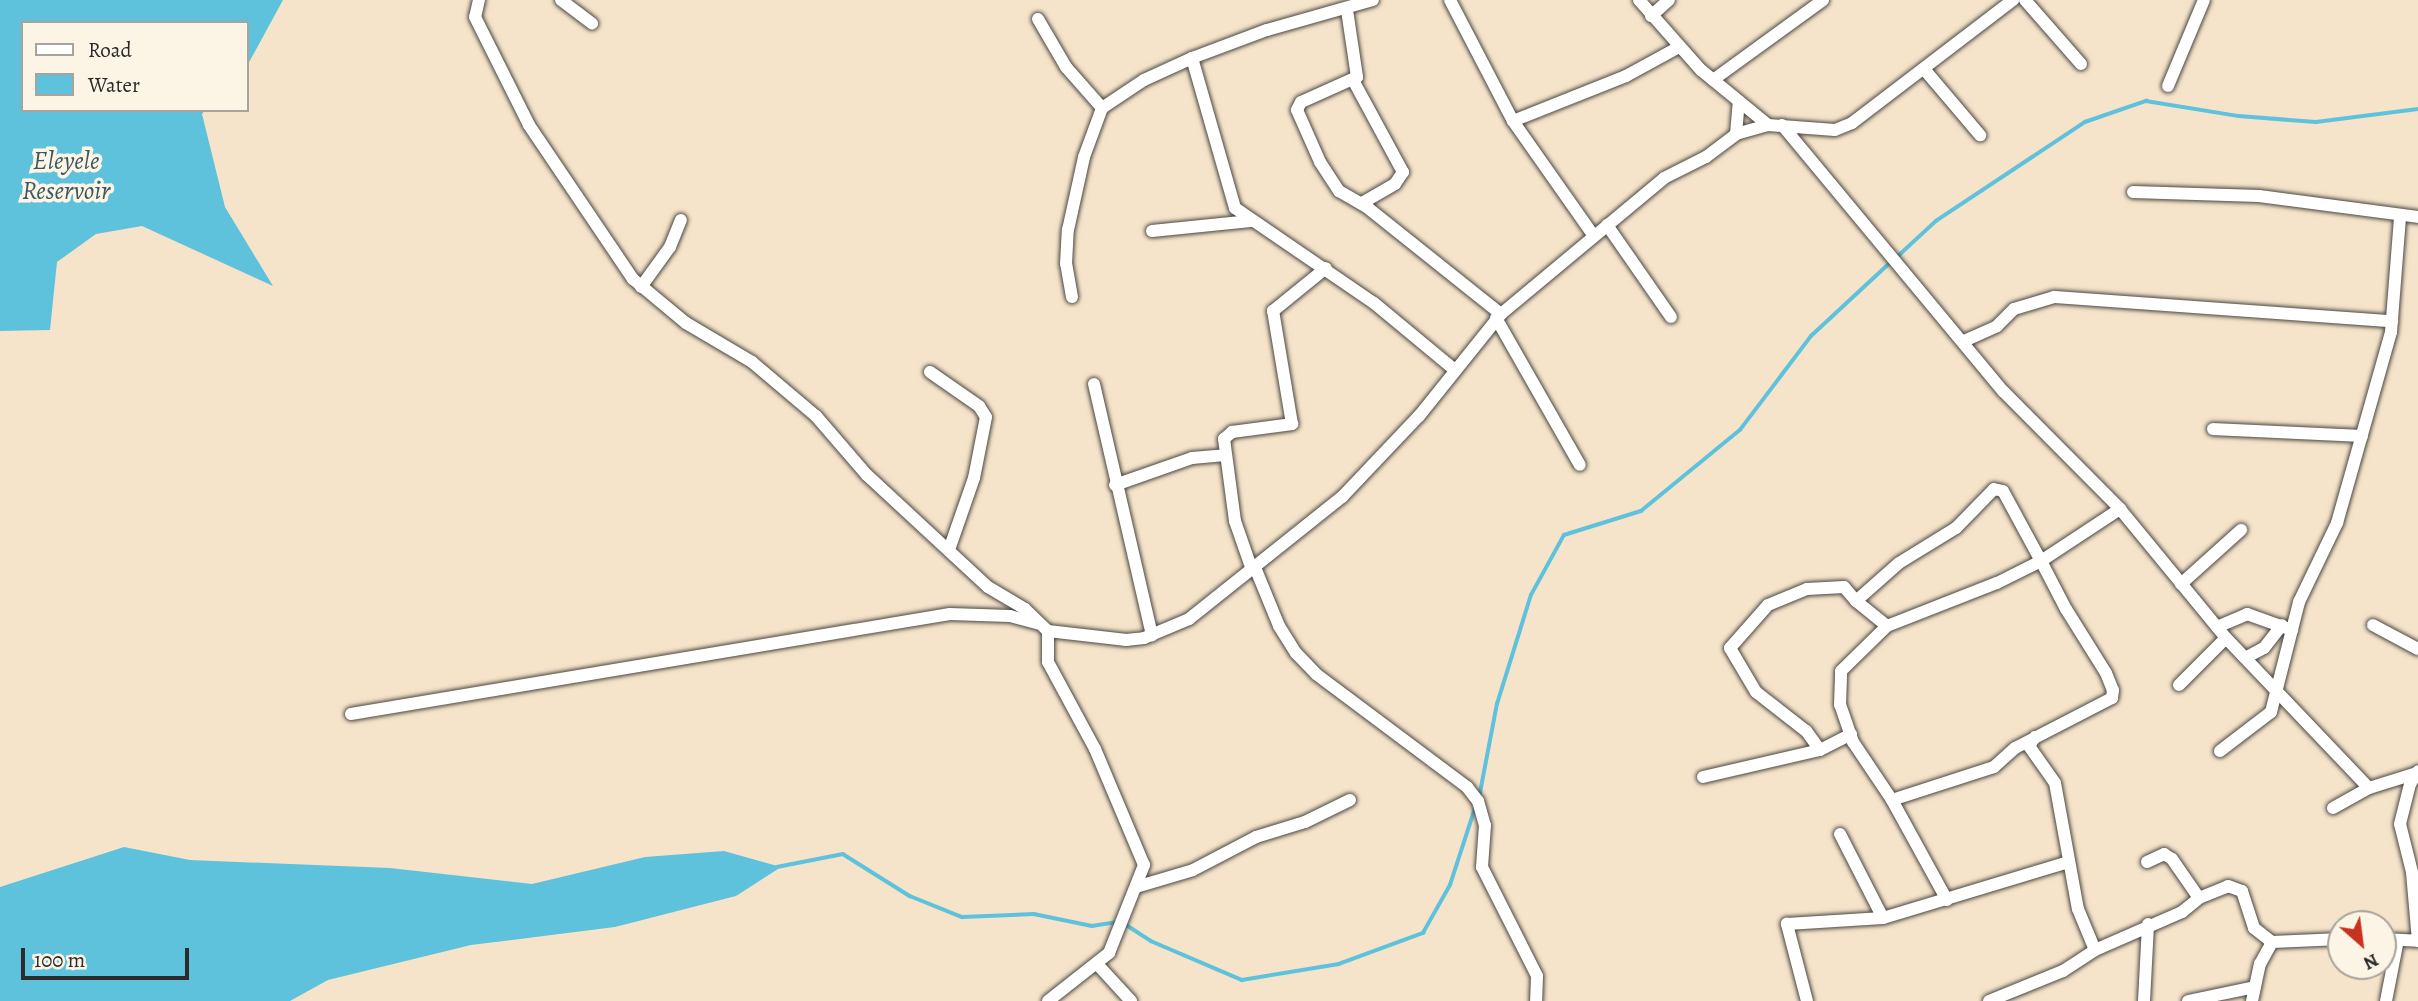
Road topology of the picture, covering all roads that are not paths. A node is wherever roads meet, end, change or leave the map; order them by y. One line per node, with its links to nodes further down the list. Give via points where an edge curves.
1 (561, 0): 14 (street)
2 (1373, 0): 11 (street)
3 (1450, 0): 24 (street)
4 (1639, 0): 12 (street)
5 (1669, 0): 12 (street)
6 (1824, 0): 20 (street)
7 (2013, 0): 18 (street)
8 (2025, 0): 17 (street)
9 (2204, 0): 21 (street)
10 (476, 2): 39 (street, via 475,17 528,125)
11 (1348, 10): 16 (street, via 1267,30); 19 (street, via 1358,74)
12 (1651, 16): 15 (street)
13 (1038, 19): 23 (street, via 1066,67)
14 (592, 23)
15 (1679, 47): 20 (street); 24 (street, via 1615,81)
16 (1192, 58): 23 (street, via 1144,80); 34 (street, via 1230,201)
17 (2081, 64)
18 (1924, 69): 26 (street, via 1852,123 1835,130); 28 (street)
19 (1353, 80): 30 (street, via 1403,172 1395,184); 30 (street, via 1301,102 1297,110 1330,182)
20 (1713, 80): 22 (street)
21 (2168, 86)
22 (1739, 101): 25 (street); 27 (street)
23 (1102, 108): 40 (street, via 1084,157 1068,230 1066,264)
24 (1513, 121): 37 (street)
25 (1768, 125): 26 (street); 27 (street)
26 (1782, 125): 44 (street)
27 (1737, 134): 35 (street, via 1706,157 1664,178)
28 (1980, 135)
29 (2133, 192): 32 (street, via 2259,196)
30 (1361, 204): 41 (street)
31 (2418, 217): 32 (street)
32 (2400, 218): 43 (street)
33 (681, 220): 39 (street, via 670,247)
34 (1250, 221): 36 (street); 38 (street)
35 (1607, 225): 37 (street); 42 (street)
36 (1152, 231)
37 (1593, 235): 41 (street)
38 (1326, 268): 45 (street); 50 (street, via 1273,311 1292,424 1227,434)
39 (641, 287): 55 (street, via 686,324 752,362 816,416 867,475)
40 (1072, 298)
41 (1499, 316): 45 (street); 51 (street)
42 (1671, 317)
43 (2392, 321): 44 (street, via 2054,297 2014,309 1997,326); 49 (street)
44 (1964, 341): 53 (street, via 2004,392)
45 (1455, 370): 57 (street, via 1419,416 1342,497)
46 (930, 372): 55 (street, via 979,406 986,417 974,478)
47 (1094, 384): 52 (street)
48 (2213, 429): 49 (street)
49 (2362, 436): 64 (street, via 2337,523)
50 (1226, 455): 52 (street, via 1192,458); 57 (street, via 1235,521)
51 (1580, 464)
52 (1115, 485): 65 (street)
53 (2120, 509): 56 (street); 58 (street)
54 (2241, 530): 58 (street)
55 (950, 547): 62 (street, via 988,587)
56 (2041, 561): 59 (street, via 2003,491 1994,489 1956,528 1899,563); 61 (street); 73 (street, via 2113,690 2112,698)
57 (1252, 566): 65 (street, via 1189,619); 99 (street, via 1279,626 1316,674 1432,758 1478,801 1485,825 1482,867 1537,976)
58 (2181, 584): 63 (street)
59 (1856, 601): 61 (street); 74 (street, via 1844,587 1807,589 1768,605 1730,648 1756,692 1806,731)
60 (2373, 625): 67 (street)
61 (1887, 626): 72 (street, via 1840,671 1840,705)
62 (1045, 627): 65 (street, via 1126,640); 71 (street, via 1010,616 950,614); 85 (street, via 1048,662 1140,847 1144,865)
63 (2217, 627): 64 (street, via 2247,614); 66 (street)
64 (2287, 627): 68 (street); 70 (street, via 2283,672)
65 (1152, 635)
66 (2226, 638): 68 (street); 69 (street)
67 (2418, 649)
68 (2245, 658): 70 (street)
69 (2179, 685)
70 (2274, 686): 75 (street, via 2279,694 2266,718); 78 (street)
71 (351, 714)
72 (1851, 734): 74 (street); 80 (street)
73 (2035, 736): 80 (street, via 1994,767); 83 (street, via 2029,746 2055,783)
74 (1819, 750): 77 (street)
75 (2220, 751)
76 (2418, 772): 78 (street, via 2400,782); 93 (street, via 2400,824 2413,883)
77 (1703, 777)
78 (2369, 789): 81 (street)
79 (1350, 800): 85 (street, via 1305,822 1256,838 1193,870)
80 (1892, 800): 87 (street)
81 (2333, 808)
82 (1840, 834): 88 (street)
83 (2068, 862): 87 (street); 94 (street, via 2078,909)
84 (2147, 862): 86 (street, via 2164,854 2172,859)
85 (1136, 887): 95 (street, via 1122,924)
86 (2199, 898): 89 (street, via 2182,912); 92 (street, via 2236,887 2246,898 2254,928)
87 (1947, 900): 88 (street)
88 (1883, 918): 100 (street, via 1787,924)
89 (2148, 924): 94 (street); 102 (street)
90 (2327, 940): 92 (street)
91 (2398, 940): 93 (street); 106 (street)
92 (2272, 942): 96 (street)
93 (2418, 942)
94 (2095, 950): 101 (street, via 2063,971)
95 (1098, 965): 97 (street); 98 (street)
96 (2255, 987): 104 (street); 105 (street)
97 (1054, 999)
98 (1131, 1001)
99 (1536, 1001)
100 (1808, 1001)
101 (1989, 1001)
102 (2144, 1001): 103 (street)
103 (2149, 1001)
104 (2188, 1001)
105 (2252, 1001)
106 (2386, 1001)

